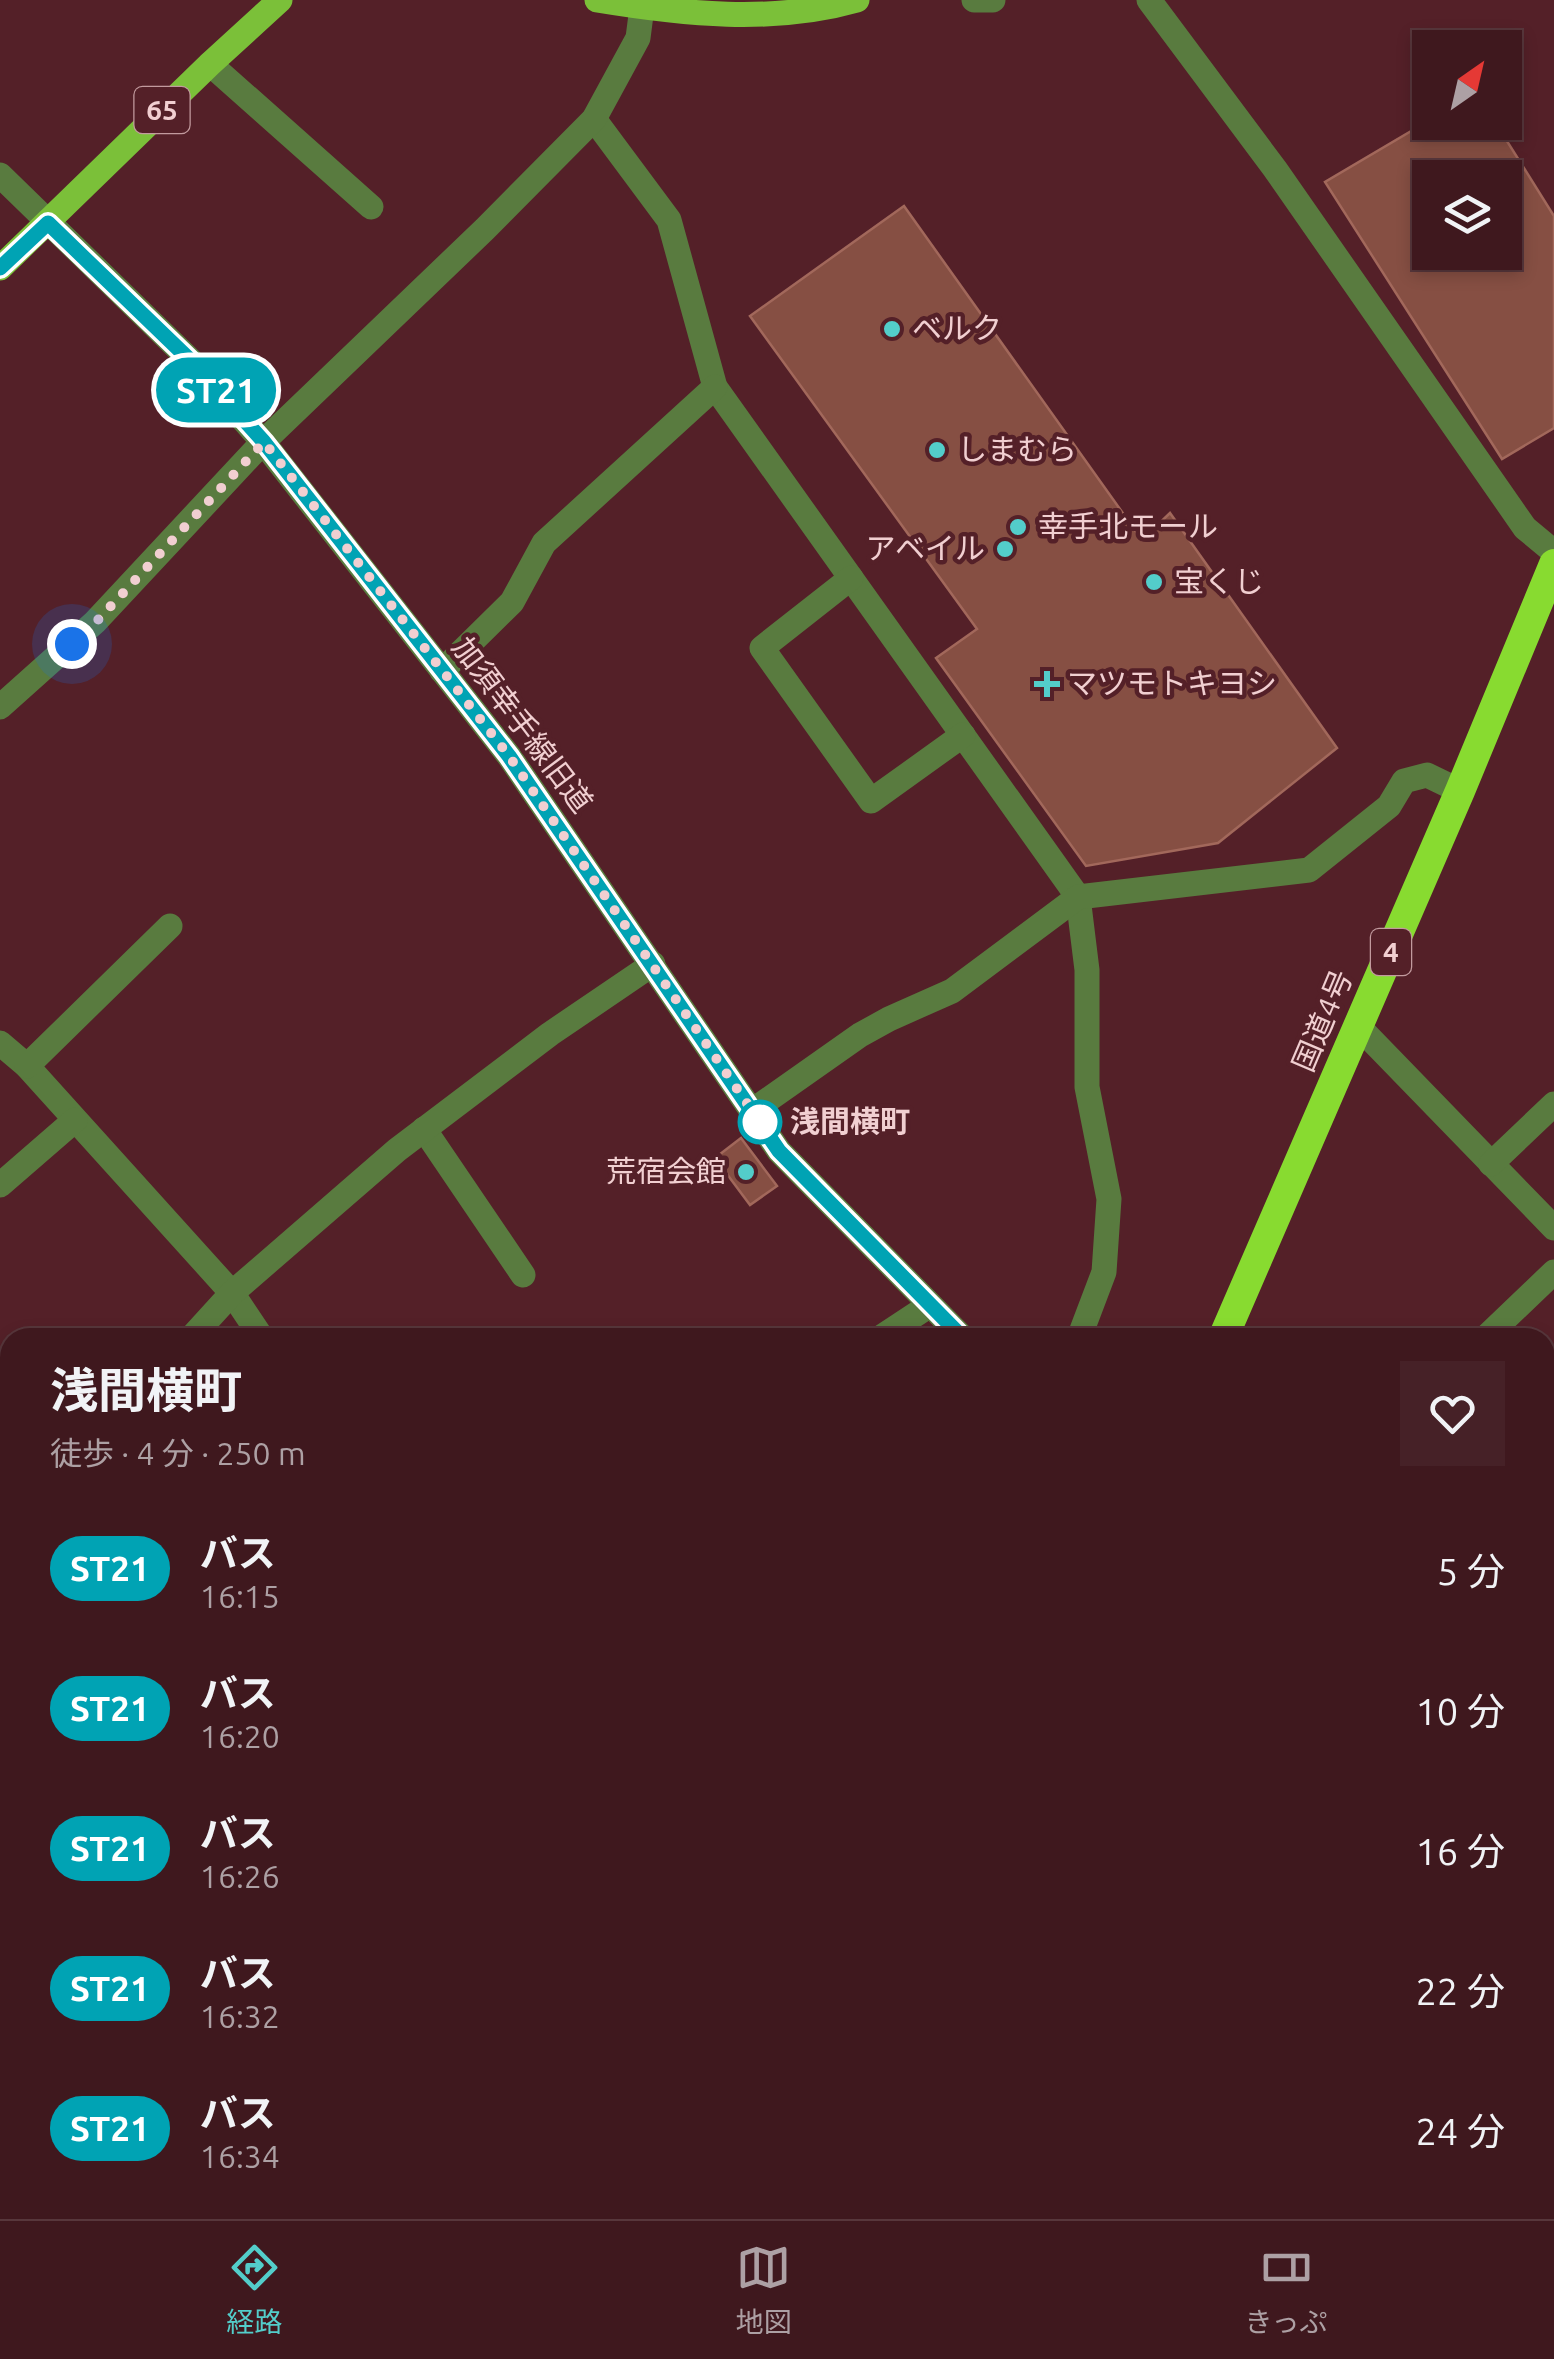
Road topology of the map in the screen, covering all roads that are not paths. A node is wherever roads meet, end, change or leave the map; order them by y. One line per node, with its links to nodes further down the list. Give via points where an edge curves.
1 (280, 0): 8 (main road, 65)
2 (598, 0): 7 (main road)
3 (857, 0): 7 (main road, via 740,15)
4 (974, 0): 5 (street)
5 (993, 0)
6 (1150, 0): 16 (street, via 1525,528)
7 (642, 7): 9 (street, via 638,38)
8 (210, 64): 11 (street); 12 (main road, 65)
9 (594, 119): 14 (street, via 669,220); 15 (street)
10 (0, 175): 12 (street, 加須幸手線旧道)
11 (371, 207)
12 (48, 223): 13 (main road, 65); 15 (street, 加須幸手線旧道)
13 (0, 268)
14 (715, 387): 18 (street); 19 (street, via 544,543 512,602)
15 (264, 442): 19 (street, 加須幸手線旧道); 20 (street, via 96,622)
16 (1554, 552)
17 (1554, 564): 22 (highway, 国道4号 / 4)
18 (851, 578): 21 (street); 21 (street, via 762,648 805,710 871,801)
19 (442, 671): 25 (street, 加須幸手線旧道)
20 (0, 708)
21 (962, 735): 23 (street)
22 (1460, 791): 23 (street, via 1427,775 1404,781 1389,806 1308,870); 26 (highway, 国道4号 / 4)
23 (1078, 898): 30 (street, via 952,991 860,1036); 44 (street, via 1087,970 1087,1087 1109,1199 1104,1272)
24 (170, 926): 28 (street)
25 (653, 964): 30 (street, 加須幸手線旧道); 32 (street)
26 (1359, 1027): 33 (street); 45 (highway, 国道4号 / 4)
27 (0, 1043): 28 (street)
28 (27, 1066): 31 (street)
29 (1554, 1104): 33 (street)
30 (752, 1111): 39 (street, 加須幸手線旧道, via 779,1151)
31 (75, 1120): 34 (street); 38 (street)
32 (424, 1129): 37 (street); 38 (street)
33 (1491, 1164): 35 (street)
34 (0, 1185)
35 (1554, 1228)
36 (1554, 1272): 46 (street)
37 (523, 1274)
38 (232, 1294): 40 (street); 41 (street)
39 (930, 1304): 42 (street); 43 (street, 加須幸手線旧道)
40 (201, 1328)
41 (255, 1328)
42 (895, 1328)
43 (953, 1328)
44 (1083, 1328)
45 (1227, 1328)
46 (1495, 1328)

